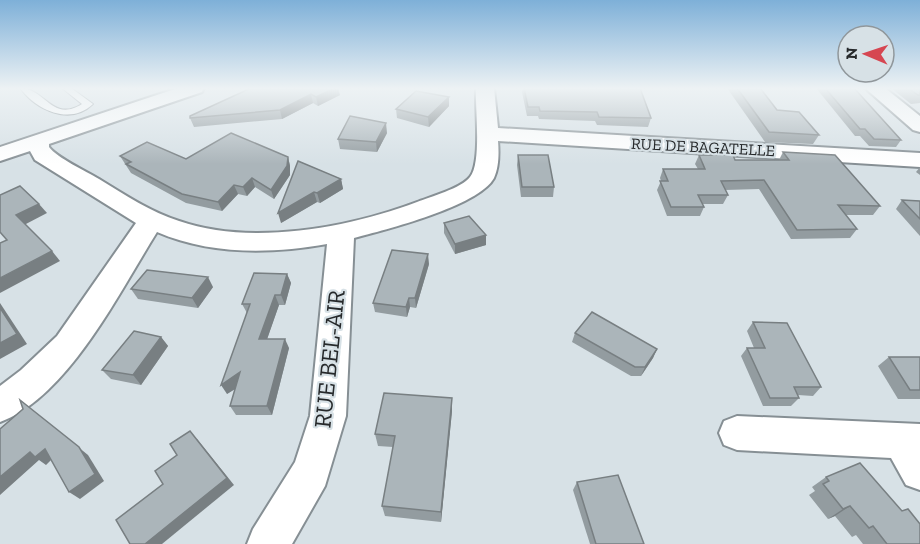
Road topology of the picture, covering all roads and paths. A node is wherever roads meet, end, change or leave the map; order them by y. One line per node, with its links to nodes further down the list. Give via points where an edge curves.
1 (58, 113): 6 (lane)
2 (85, 113): 6 (lane)
3 (100, 113): 6 (street)
4 (486, 113): 8 (street)
5 (905, 113): 7 (street)
6 (83, 118): 9 (street)
7 (920, 126)
8 (486, 134): 11 (street, RUE DE BAGATELLE); 13 (street, via 488,162 477,185 419,210)
9 (39, 141): 10 (street); 12 (street, via 43,155)
10 (0, 154)
11 (920, 160)
12 (152, 219): 13 (street, via 217,240 274,240); 14 (street, via 68,346 33,381)
13 (341, 232): 17 (street, RUE BEL-AIR, via 328,416 311,472)
14 (0, 406)
15 (737, 433): 16 (street)
16 (914, 452)
17 (268, 544)

